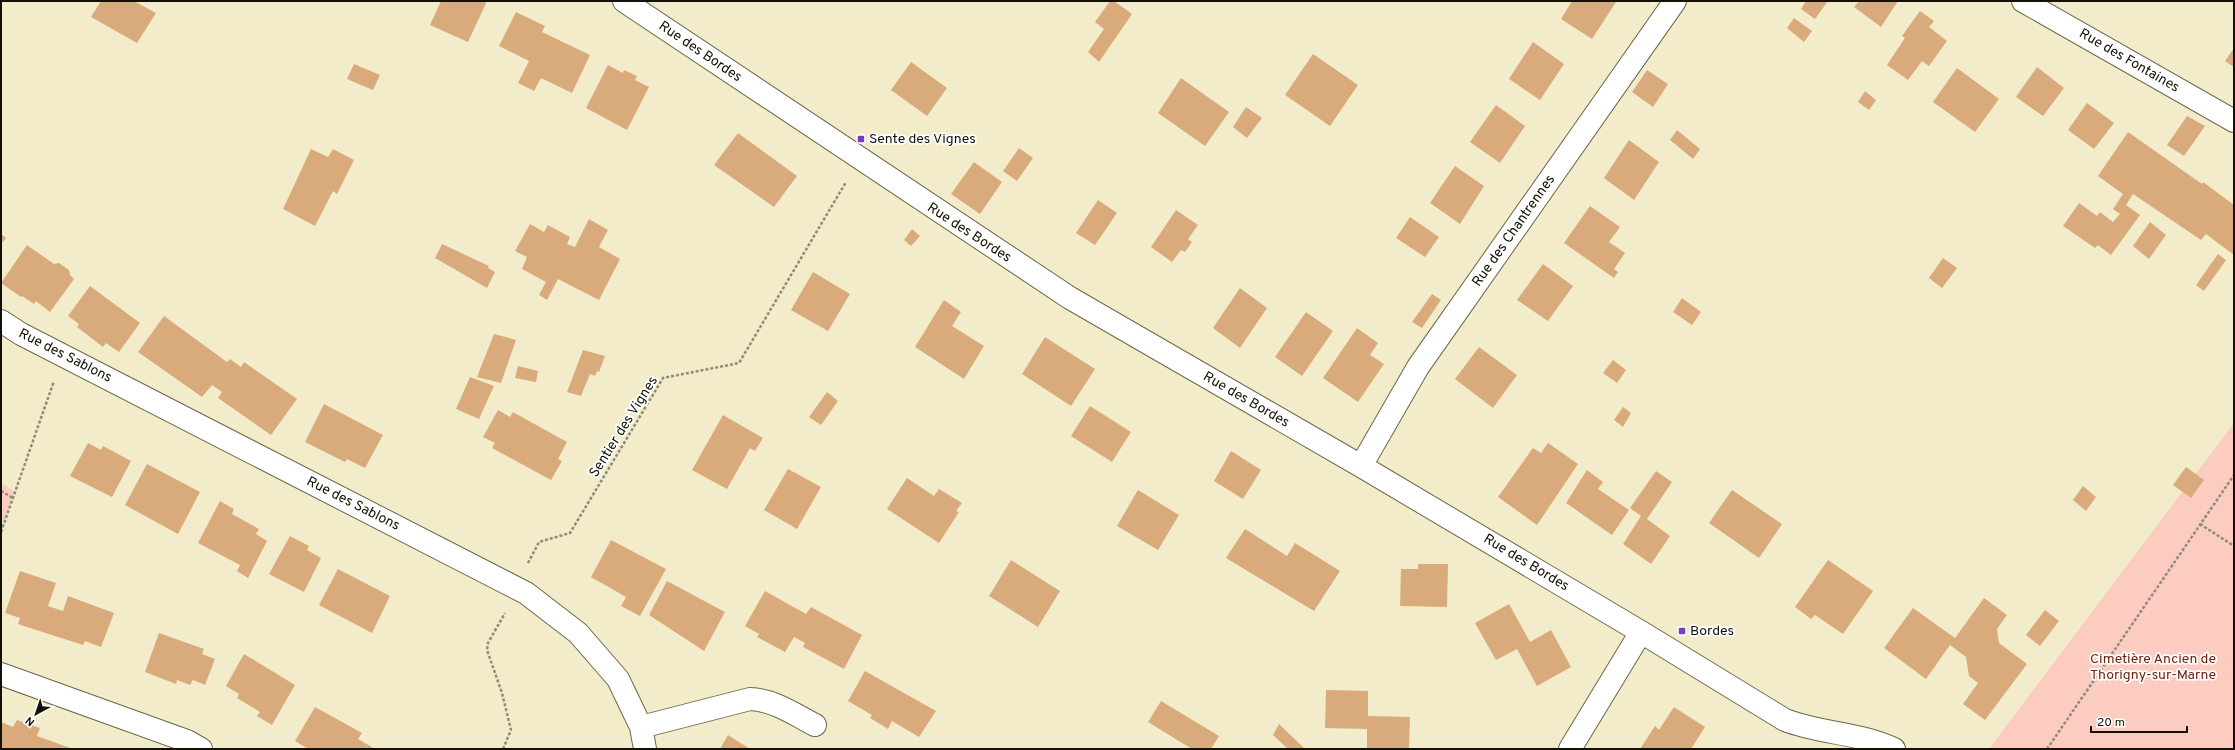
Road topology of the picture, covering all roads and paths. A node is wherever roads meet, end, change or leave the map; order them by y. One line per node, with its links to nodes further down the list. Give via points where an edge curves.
1 (624, 1): 5 (street, Rue des Bordes)
2 (1675, 1): 8 (street, Rue des Chantrennes, via 1418,367)
3 (2023, 1): 4 (street, Rue des Fontaines)
4 (2234, 121)
5 (860, 159): 8 (street, Rue des Bordes, via 1070,298); 15 (path, Sentier des Vignes, via 739,364 663,378 570,533 539,542)
6 (1, 321): 7 (street, Rue des Sablons)
7 (63, 355): 11 (path); 15 (street, Rue des Sablons)
8 (1361, 466): 16 (street, Rue des Bordes)
9 (2234, 475): 12 (path)
10 (1, 491): 11 (path)
11 (13, 498): 13 (path)
12 (2200, 524): 14 (path); 25 (path)
13 (1, 532)
14 (2234, 546)
15 (515, 588): 19 (street, Rue des Sablons, via 526,593 578,633 618,679); 21 (path, Sentier des Vignes, via 487,650 502,693 511,730)
16 (1641, 632): 23 (street); 24 (street, Rue des Bordes, via 1785,720 1863,737)
17 (1, 674): 20 (street)
18 (815, 725): 19 (street, via 762,699 750,699)
19 (641, 727): 22 (street, Rue des Sablons)
20 (201, 749)
21 (504, 749)
22 (645, 749)
23 (1570, 749)
24 (1894, 749)
25 (2047, 749)

